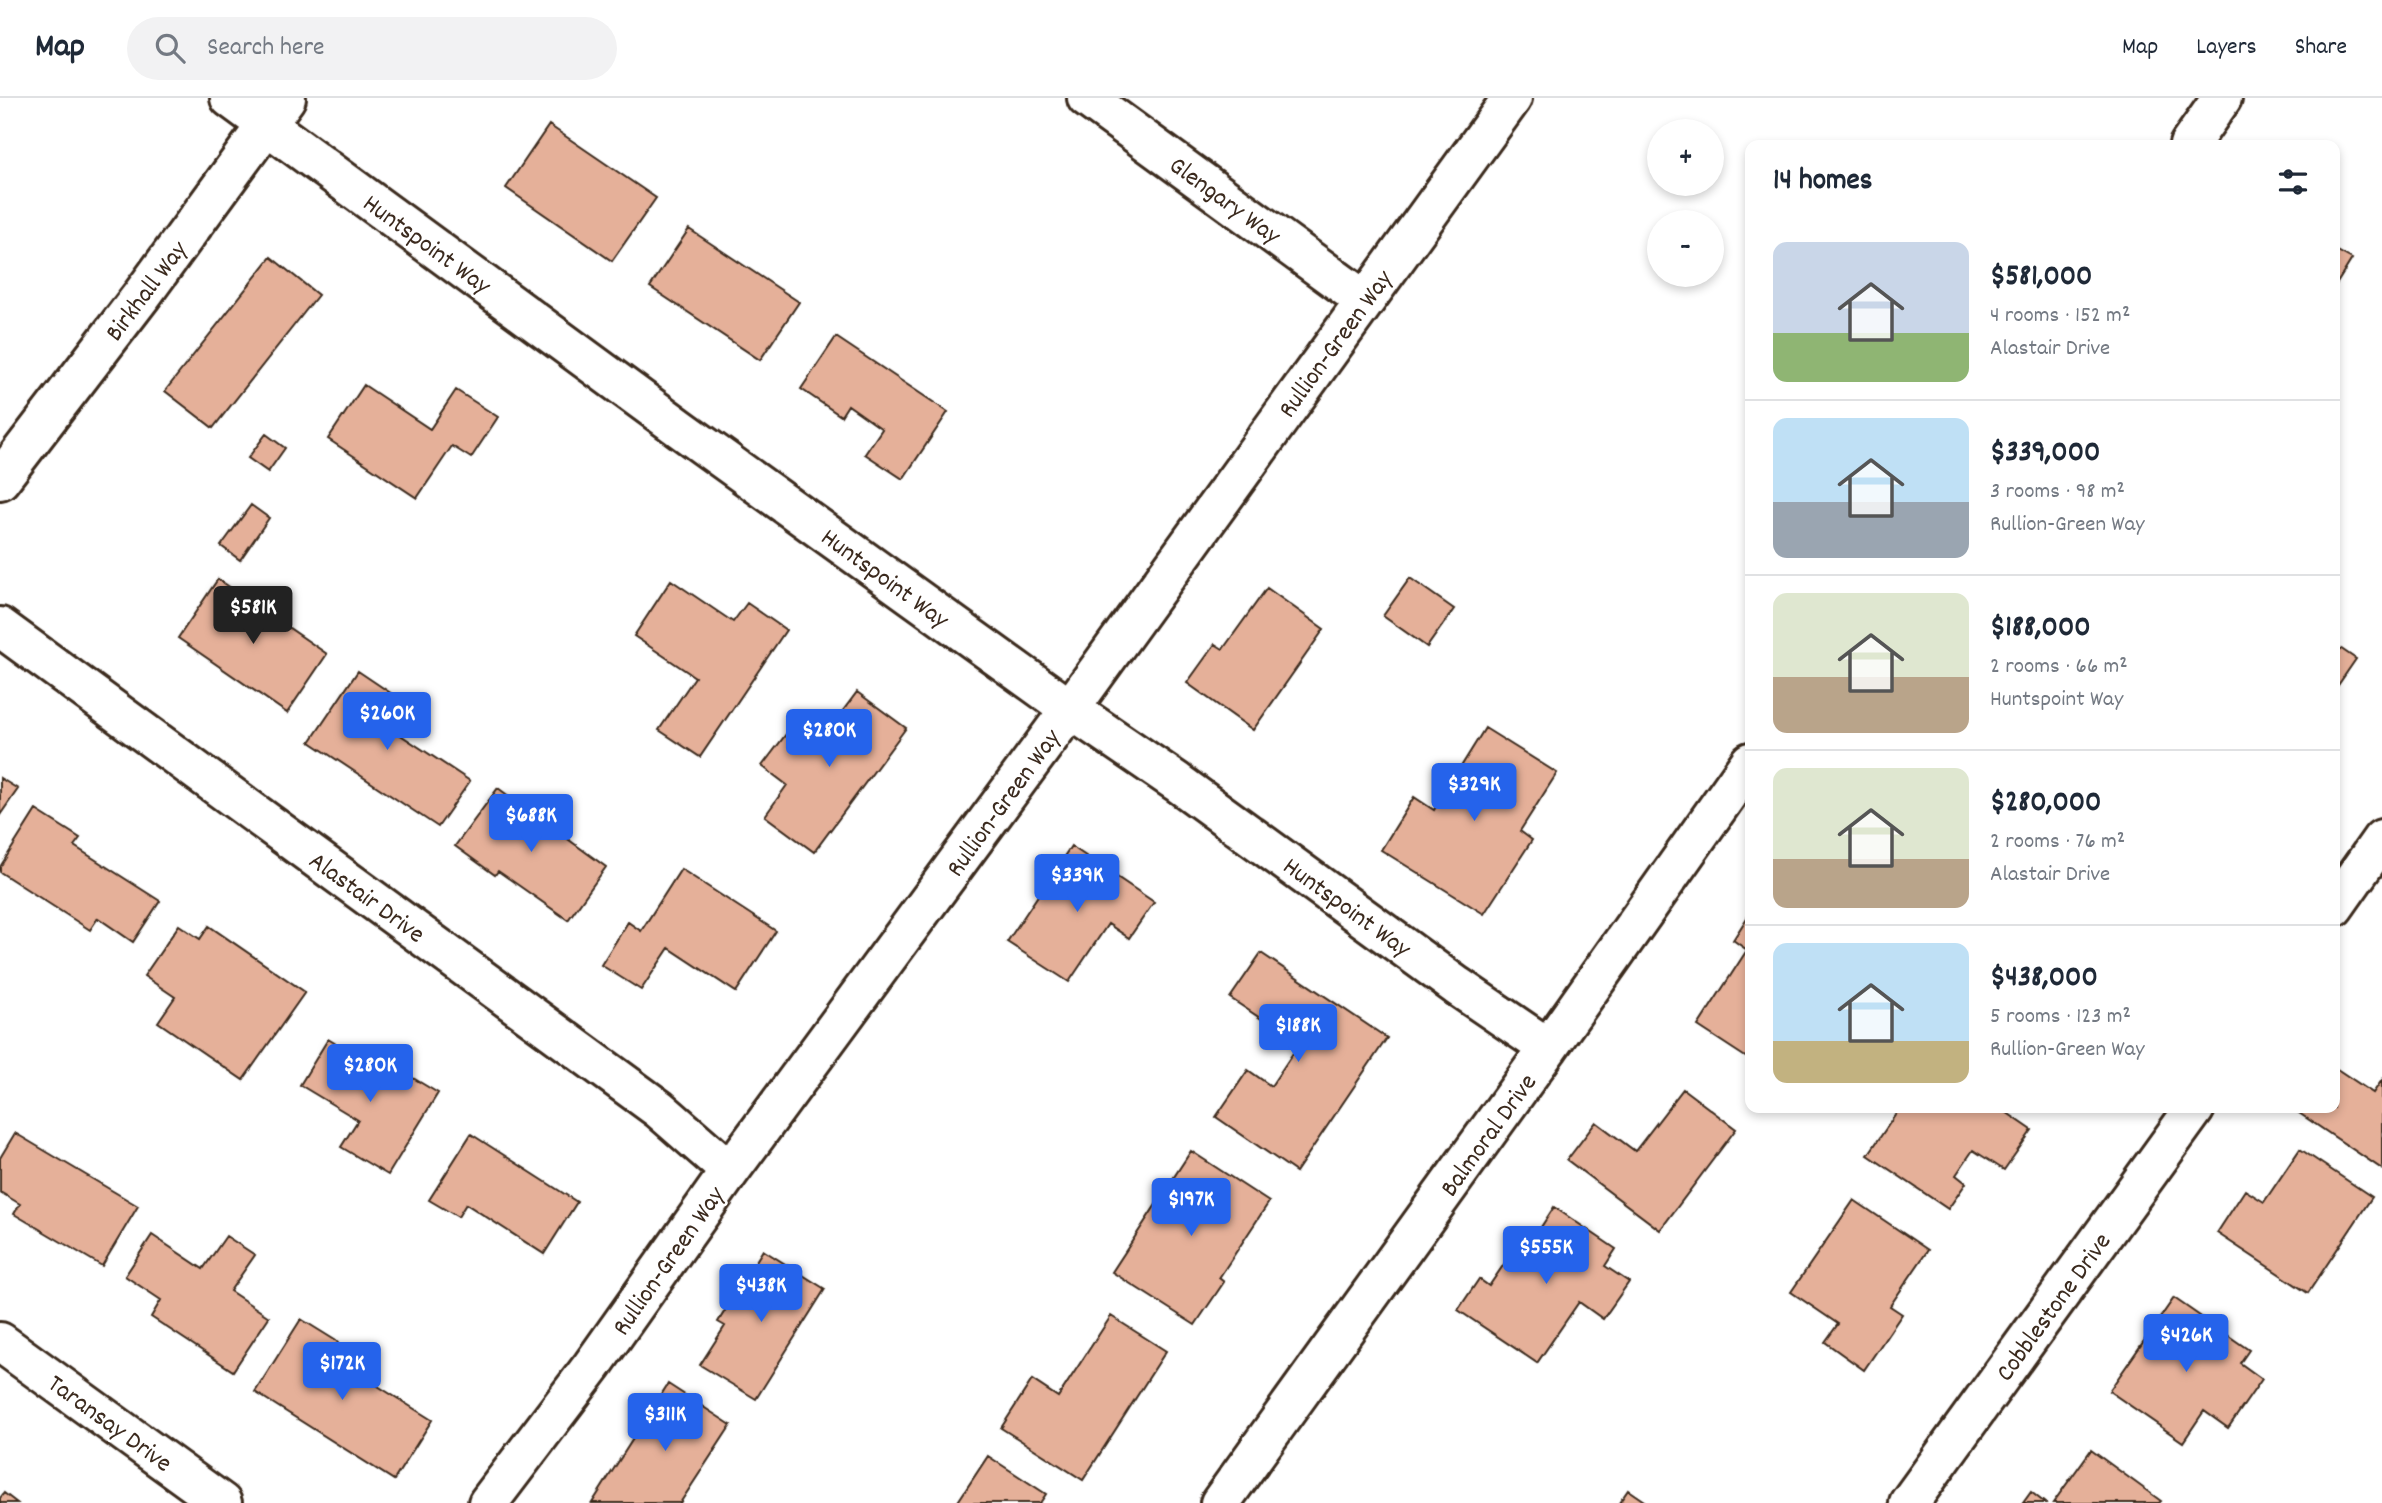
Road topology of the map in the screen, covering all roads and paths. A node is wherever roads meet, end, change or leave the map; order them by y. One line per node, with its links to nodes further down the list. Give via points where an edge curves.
1 (230, 98): 5 (street, Huntspoint Way)
2 (1087, 98): 7 (street, Glengary Way)
3 (1512, 98): 7 (street, Rullion-Green Way)
4 (2222, 98): 6 (street)
5 (277, 111): 8 (street, Birkhall Way); 10 (street, Huntspoint Way, via 692,437)
6 (2193, 140)
7 (1364, 300): 10 (street, Rullion-Green Way)
8 (0, 480)
9 (0, 628): 16 (street, Alastair Drive, via 659,1109)
10 (1070, 709): 14 (street, Huntspoint Way); 16 (street, Rullion-Green Way)
11 (1745, 769): 14 (street, Balmoral Drive)
12 (2382, 839): 13 (street)
13 (2340, 898)
14 (1548, 1048): 20 (street, Balmoral Drive)
15 (2191, 1113): 21 (street, Cobblestone Drive)
16 (730, 1171): 19 (street, Rullion-Green Way)
17 (0, 1342): 18 (street, Taransay Drive)
18 (222, 1503)
19 (488, 1503)
20 (1220, 1503)
21 (1909, 1503)

